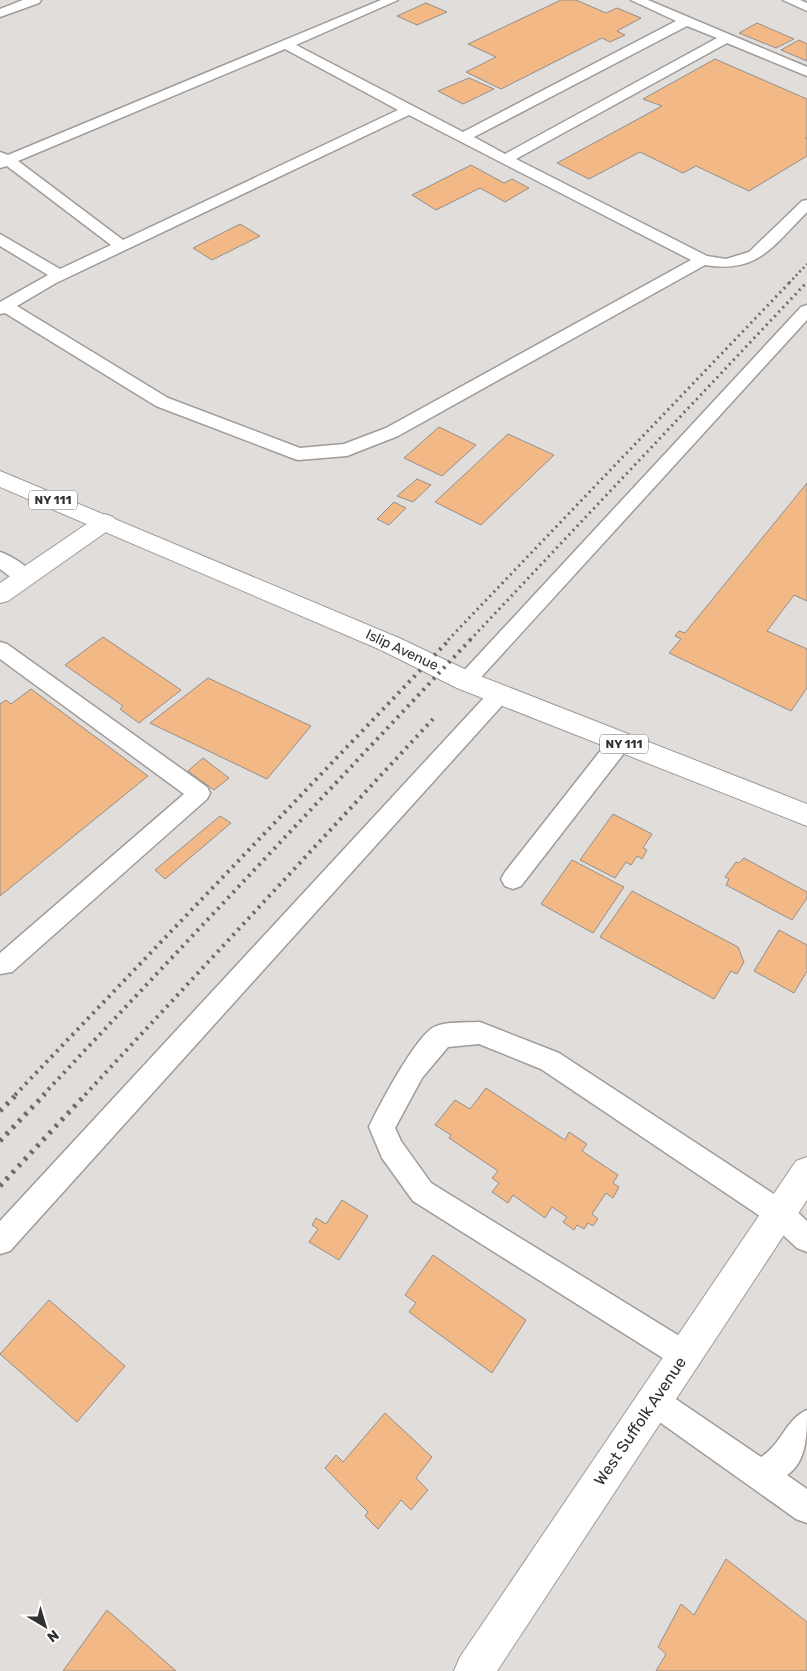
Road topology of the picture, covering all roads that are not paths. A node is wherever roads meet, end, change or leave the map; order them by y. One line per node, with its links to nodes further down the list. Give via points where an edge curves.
1 (35, 0): 6 (lane)
2 (392, 0): 9 (lane)
3 (637, 0): 7 (lane)
4 (789, 0): 5 (lane)
5 (807, 6)
6 (0, 14)
7 (686, 21): 8 (lane); 12 (lane)
8 (727, 38): 10 (lane); 13 (lane)
9 (285, 44): 11 (lane); 14 (lane)
10 (807, 72)
11 (409, 110): 12 (lane); 17 (lane)
12 (462, 138): 13 (lane)
13 (506, 159): 18 (lane)
14 (3, 160): 17 (lane)
15 (807, 204): 18 (lane, via 755,256 727,264)
16 (0, 240): 19 (lane)
17 (122, 246): 19 (lane)
18 (703, 260): 20 (lane, via 392,432 347,450 298,454 162,402)
19 (60, 276): 20 (lane)
20 (2, 307)
21 (807, 310): 28 (lane)
22 (0, 478): 23 (main road, Islip Avenue / NY 111)
23 (105, 522): 25 (main road); 28 (main road, Islip Avenue / NY 111, via 390,644)
24 (0, 559): 25 (lane)
25 (25, 577): 26 (main road)
26 (0, 595)
27 (5, 659): 33 (lane, via 198,793 3,965)
28 (466, 681): 29 (main road, Islip Avenue / NY 111)
29 (500, 694): 30 (main road, Islip Avenue / NY 111); 37 (lane)
30 (620, 742): 31 (main road, Islip Avenue / NY 111); 32 (lane)
31 (807, 815)
32 (513, 879)
33 (0, 963)
34 (807, 1172): 35 (main road, West Suffolk Avenue)
35 (779, 1214): 36 (lane); 38 (main road, West Suffolk Avenue); 38 (lane, via 550,1061 480,1033 441,1036 413,1070 382,1127 391,1149 422,1192)
36 (807, 1238)
37 (0, 1241)
38 (684, 1355): 39 (main road, West Suffolk Avenue)
39 (654, 1401): 41 (lane); 43 (main road, West Suffolk Avenue)
40 (807, 1425): 41 (lane, via 784,1462)
41 (760, 1474): 42 (lane)
42 (807, 1508)
43 (474, 1671)

